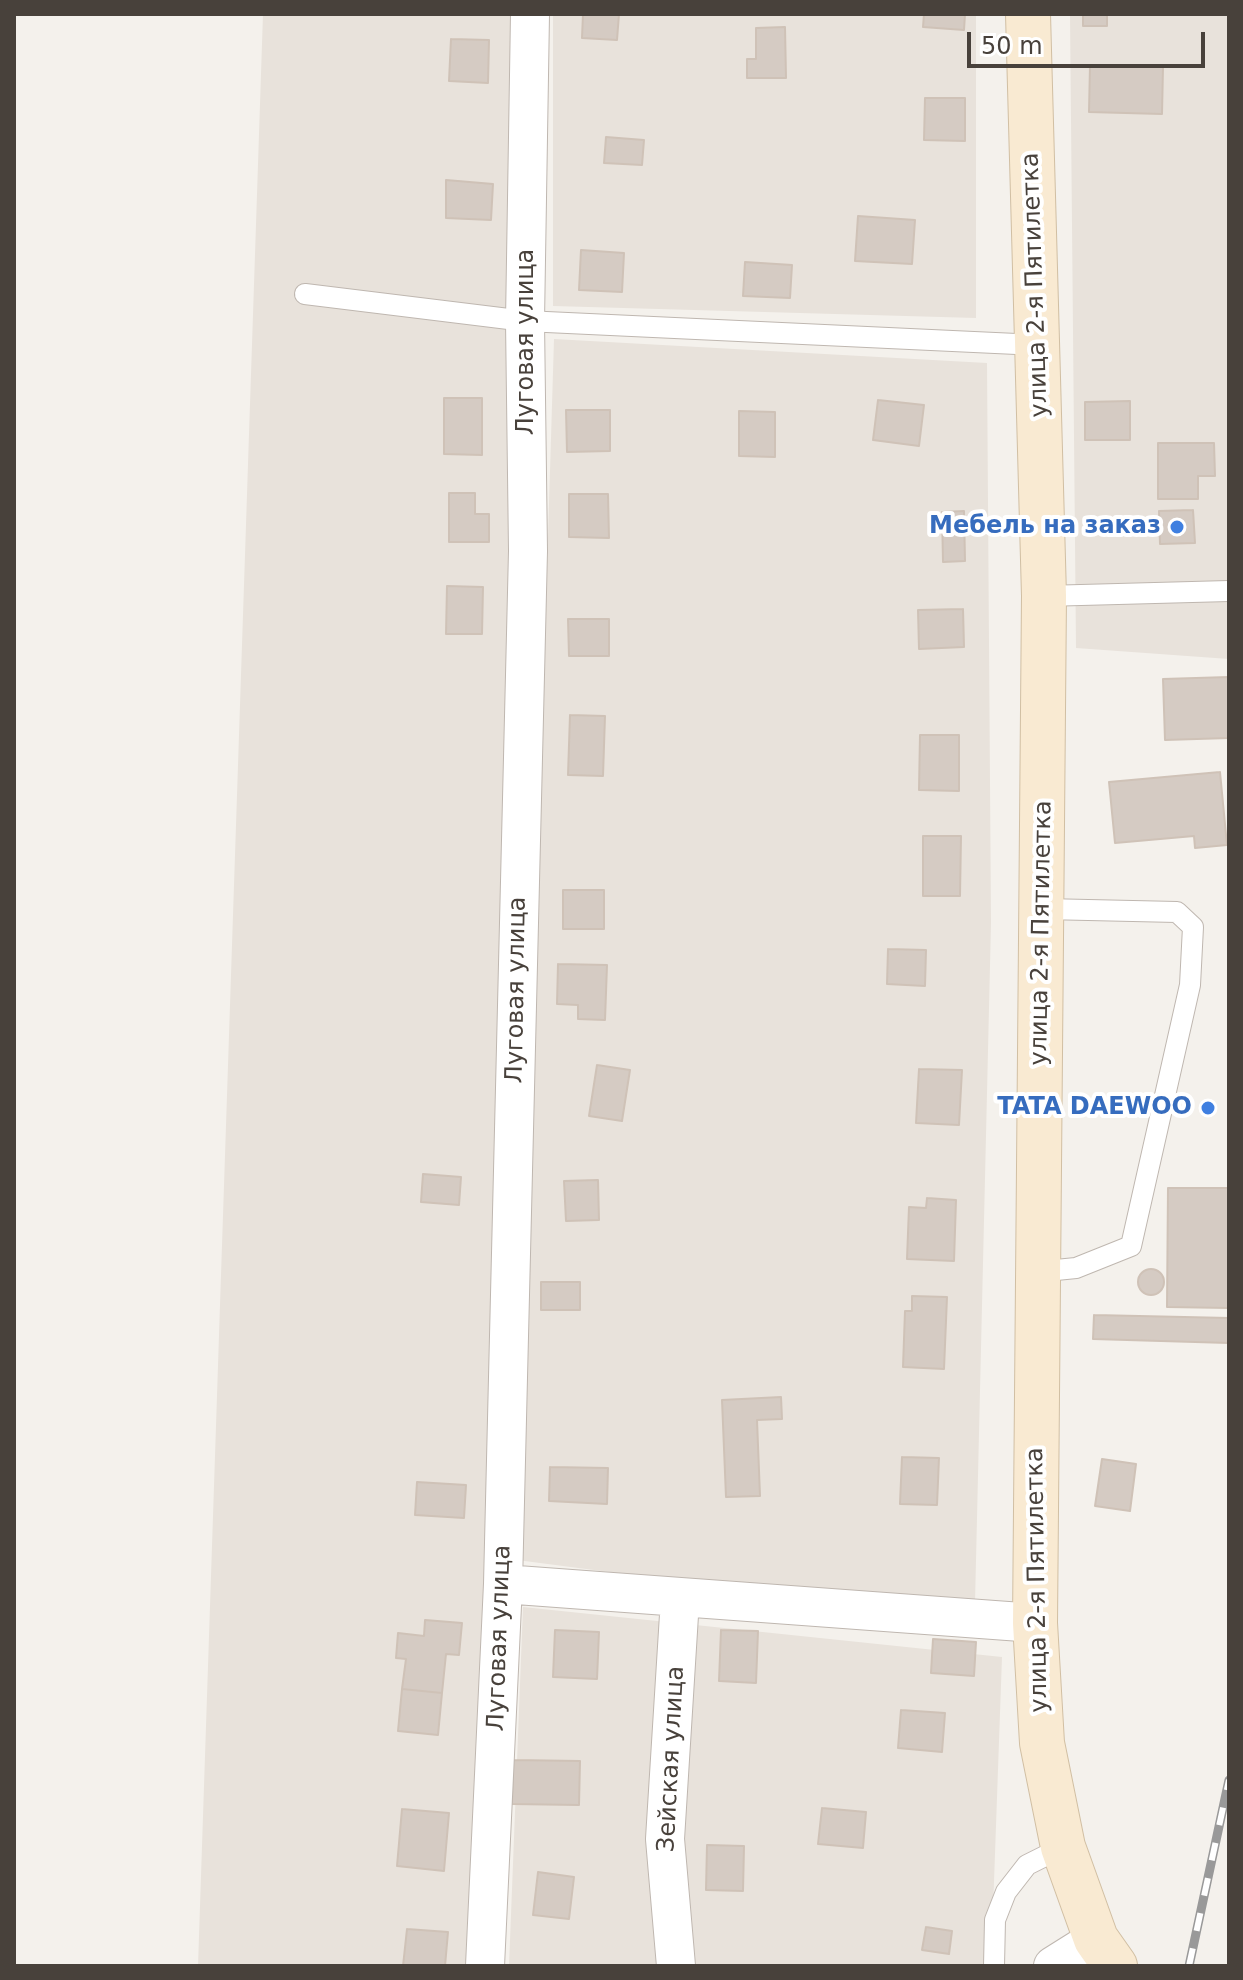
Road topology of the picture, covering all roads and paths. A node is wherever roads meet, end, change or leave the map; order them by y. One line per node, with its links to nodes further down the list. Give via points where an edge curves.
1 (530, 14): 4 (street, Луговая улица)
2 (1028, 14): 5 (main road, улица 2-я Пятилетка)
3 (305, 294): 4 (lane)
4 (525, 321): 5 (lane); 10 (street, Луговая улица, via 528,567)
5 (1038, 345): 7 (main road, улица 2-я Пятилетка)
6 (1229, 591): 7 (lane)
7 (1044, 596): 8 (main road, улица 2-я Пятилетка)
8 (1044, 909): 9 (main road, улица 2-я Пятилетка); 9 (lane, via 1177,912 1193,927 1190,985 1131,1246 1076,1268)
9 (1036, 1272): 12 (main road, улица 2-я Пятилетка)
10 (503, 1584): 11 (street); 15 (street, Луговая улица)
11 (680, 1599): 12 (street); 16 (street, Зейская улица, via 665,1839)
12 (1035, 1623): 13 (main road, улица 2-я Пятилетка, via 1042,1743)
13 (1063, 1847): 14 (main road, улица 2-я Пятилетка); 17 (lane, via 1027,1865 1006,1892 995,1920)
14 (1106, 1952): 18 (street, улица 2-я Пятилетка)
15 (485, 1966)
16 (676, 1966)
17 (994, 1966)
18 (1053, 1966)

